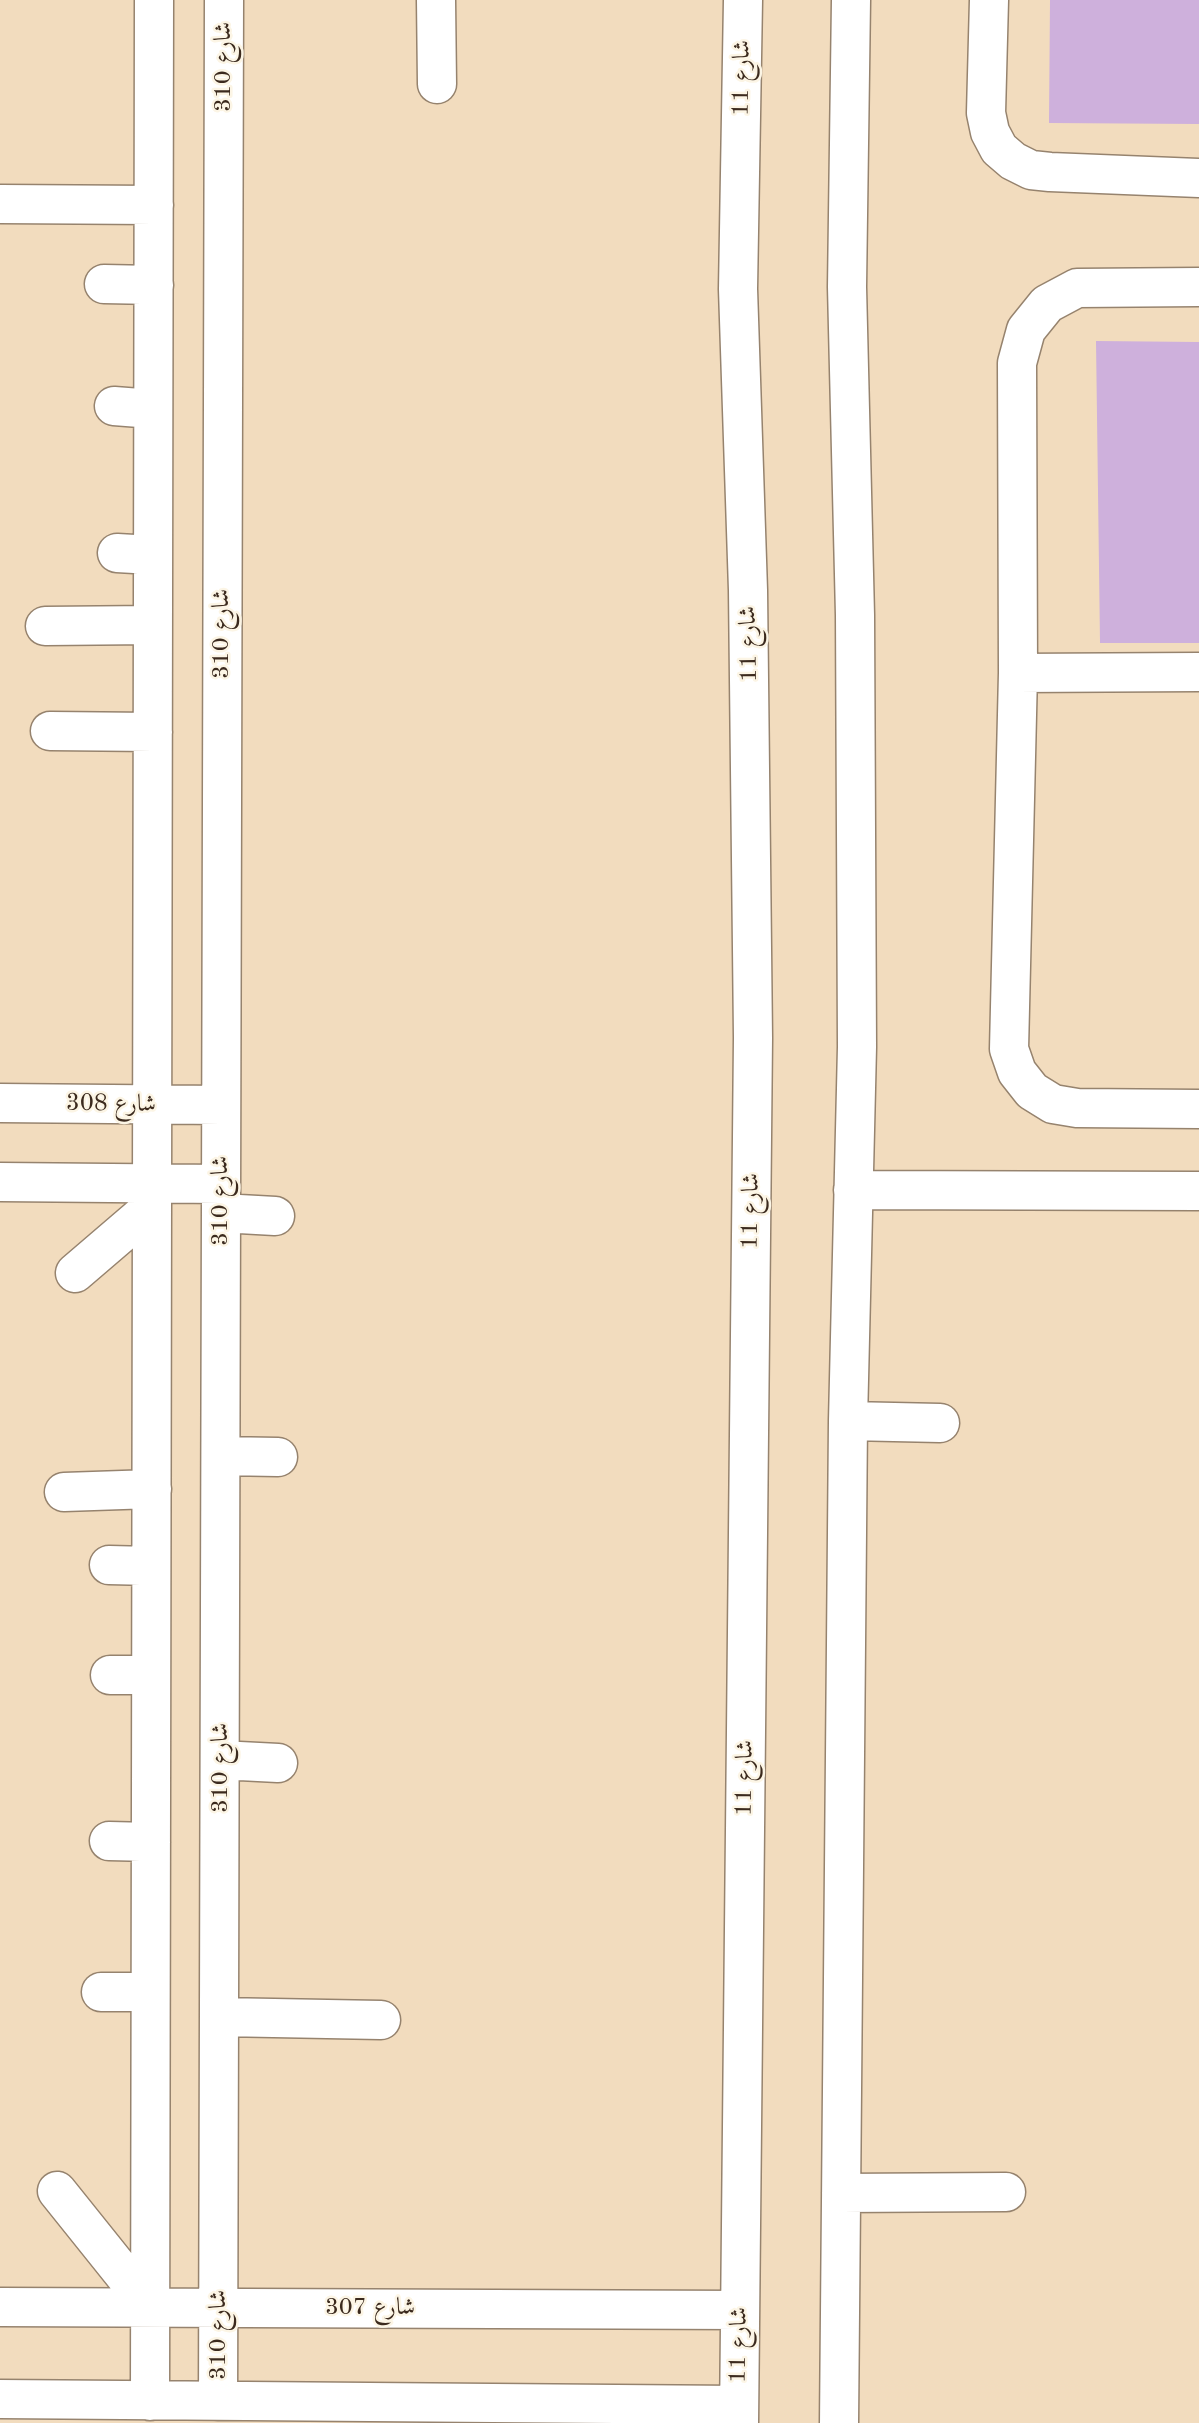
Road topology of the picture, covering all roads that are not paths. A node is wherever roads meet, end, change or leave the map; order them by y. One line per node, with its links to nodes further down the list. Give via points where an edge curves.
1 (154, 0): 10 (street)
2 (224, 0): 24 (street, شارع 310)
3 (436, 0): 7 (street)
4 (743, 0): 57 (street, شارع 11, via 738,289 748,590 753,1038)
5 (851, 0): 27 (street, via 846,287 855,615 857,1047)
6 (989, 0): 8 (street, via 986,113 999,149 1013,162 1050,172)
7 (437, 84)
8 (1199, 178)
9 (0, 204): 10 (street)
10 (154, 205): 12 (street)
11 (104, 284): 12 (street)
12 (154, 285): 15 (street)
13 (1199, 287): 19 (street, via 1077,288 1046,304 1026,330 1017,363)
14 (114, 406): 15 (street)
15 (153, 409): 16 (street, via 135,554)
16 (152, 625): 17 (street); 21 (street)
17 (44, 626)
18 (1199, 672): 19 (street)
19 (1018, 673): 25 (street, via 1009,1049 1017,1072 1032,1091 1053,1104)
20 (50, 731): 21 (street)
21 (153, 732): 23 (street)
22 (0, 1102): 23 (street, شارع 308)
23 (152, 1104): 24 (street, شارع 308); 29 (street)
24 (221, 1105): 30 (street, شارع 310)
25 (1199, 1110)
26 (0, 1182): 29 (street)
27 (853, 1190): 28 (street); 33 (street)
28 (1199, 1191)
29 (152, 1195): 30 (street); 32 (street); 37 (street)
30 (221, 1198): 31 (street); 35 (street, شارع 310)
31 (275, 1216)
32 (75, 1273)
33 (848, 1421): 34 (street); 53 (street)
34 (940, 1423)
35 (221, 1456): 36 (street); 43 (street, شارع 310)
36 (278, 1457)
37 (152, 1489): 38 (street); 40 (street)
38 (64, 1492)
39 (109, 1565): 40 (street)
40 (151, 1566): 42 (street)
41 (110, 1675): 42 (street)
42 (151, 1675): 46 (street)
43 (220, 1760): 44 (street); 49 (street, شارع 310)
44 (278, 1763)
45 (108, 1841): 46 (street)
46 (151, 1842): 48 (street)
47 (100, 1992): 48 (street)
48 (150, 1992): 55 (street)
49 (220, 2017): 50 (street); 56 (street, شارع 310)
50 (381, 2020)
51 (57, 2191): 55 (street)
52 (1006, 2192): 53 (street)
53 (841, 2193): 63 (street)
54 (0, 2306): 55 (street, شارع 307)
55 (150, 2307): 56 (street, شارع 307); 59 (street)
56 (219, 2308): 57 (street, شارع 307); 60 (street, شارع 310)
57 (740, 2310): 62 (street, شارع 11)
58 (0, 2399): 59 (street)
59 (150, 2401): 60 (street)
60 (202, 2409): 61 (street)
61 (368, 2413): 62 (street)
62 (733, 2417)
63 (839, 2423)

